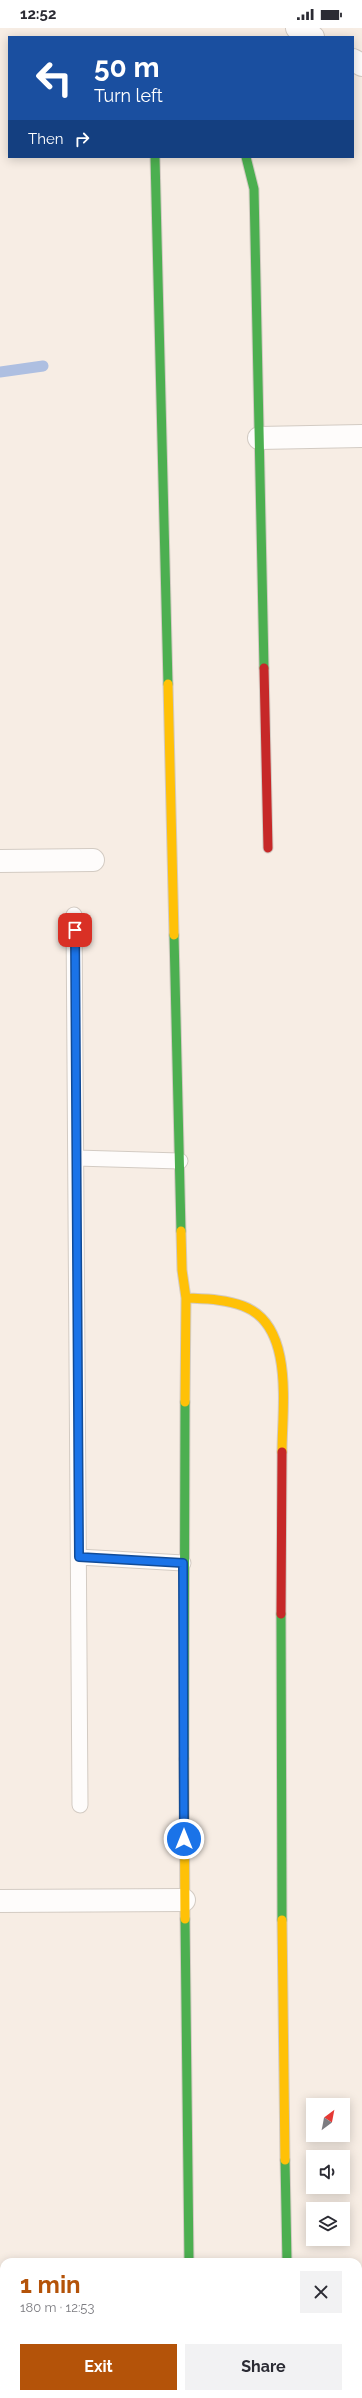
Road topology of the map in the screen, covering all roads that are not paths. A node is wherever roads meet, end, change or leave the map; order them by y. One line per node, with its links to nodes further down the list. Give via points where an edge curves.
1 (296, 28): 2 (street)
2 (311, 36)
3 (154, 158): 12 (street)
4 (246, 158): 6 (street, via 254,189)
5 (362, 436): 6 (street)
6 (260, 438): 7 (street)
7 (268, 848)
8 (93, 860): 9 (street)
9 (0, 861)
10 (74, 915): 11 (lane)
11 (76, 1158): 12 (lane); 14 (lane)
12 (180, 1161): 13 (street, via 182,1270)
13 (186, 1298): 15 (street); 20 (street, via 228,1301 252,1311 268,1325 282,1361 280,1818)
14 (79, 1557): 15 (lane); 16 (lane)
15 (183, 1563): 17 (street)
16 (80, 1805)
17 (184, 1900): 18 (street); 19 (street)
18 (0, 1901)
19 (189, 2258)
20 (287, 2258)

